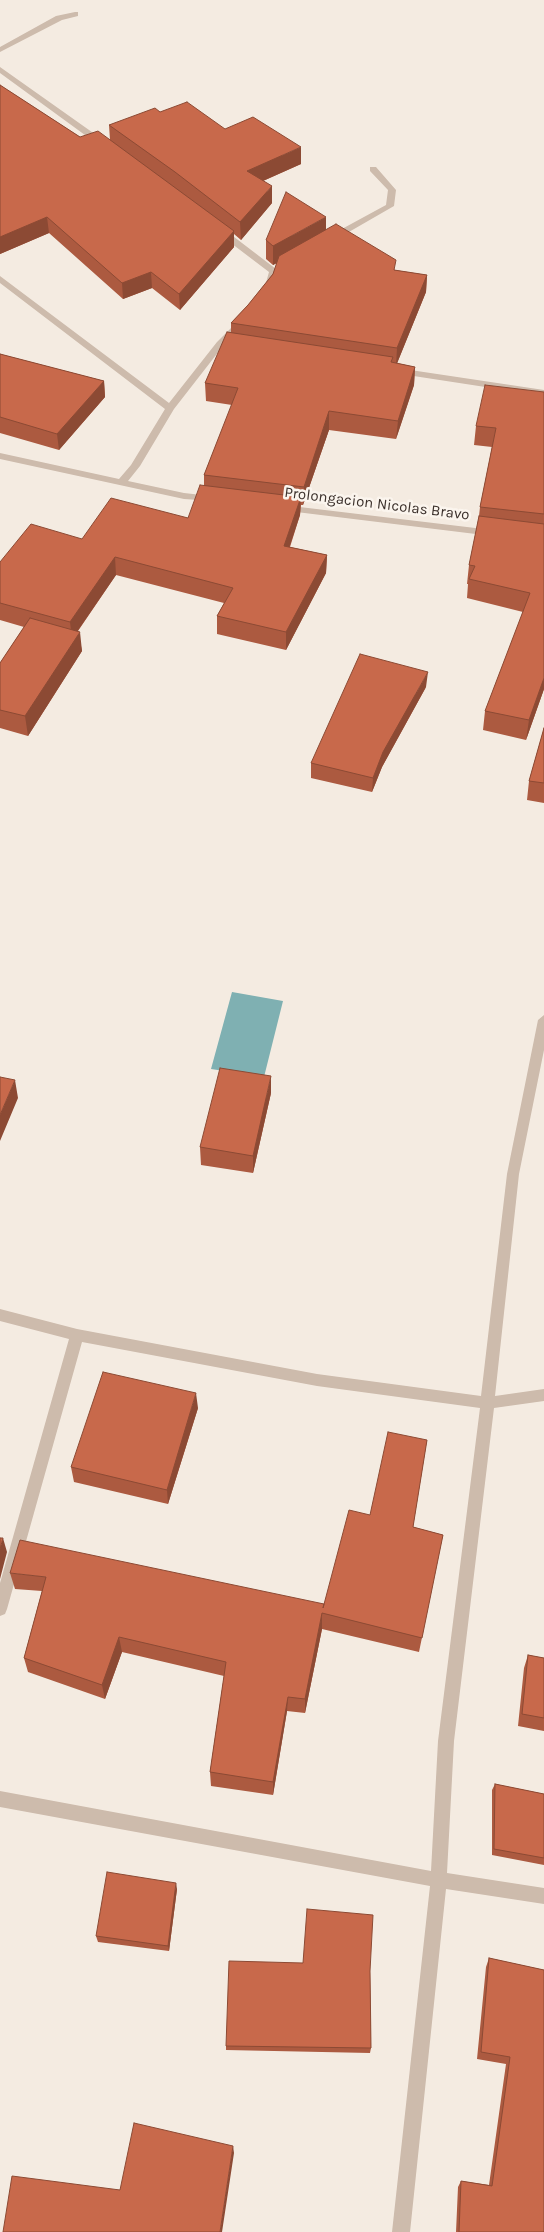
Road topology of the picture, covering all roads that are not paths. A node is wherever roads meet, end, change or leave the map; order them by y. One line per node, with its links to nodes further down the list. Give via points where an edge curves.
1 (75, 14): 2 (street, via 59,18)
2 (0, 50)
3 (0, 69): 4 (street)
4 (109, 148)
5 (373, 169): 7 (street, via 392,190 390,206)
6 (211, 223): 9 (street)
7 (323, 243)
8 (282, 267): 9 (street)
9 (273, 271): 11 (street, via 270,288)
10 (0, 279): 17 (street)
11 (264, 294)
12 (244, 320): 13 (street)
13 (220, 344): 14 (street); 17 (street)
14 (229, 346)
15 (387, 370): 16 (street)
16 (544, 393)
17 (170, 408): 19 (street)
18 (1, 459): 19 (street)
19 (122, 483): 20 (street)
20 (222, 500)
21 (269, 506): 22 (street, Prolongacion Nicolas Bravo)
22 (505, 535)
23 (544, 1020): 27 (street, via 513,1174)
24 (0, 1315): 25 (street)
25 (77, 1335): 27 (street, via 317,1380); 28 (street)
26 (544, 1396): 27 (street)
27 (487, 1403): 30 (street, via 446,1741)
28 (0, 1609)
29 (0, 1799): 30 (street)
30 (439, 1880): 31 (street); 32 (street)
31 (544, 1896)
32 (401, 2232)

